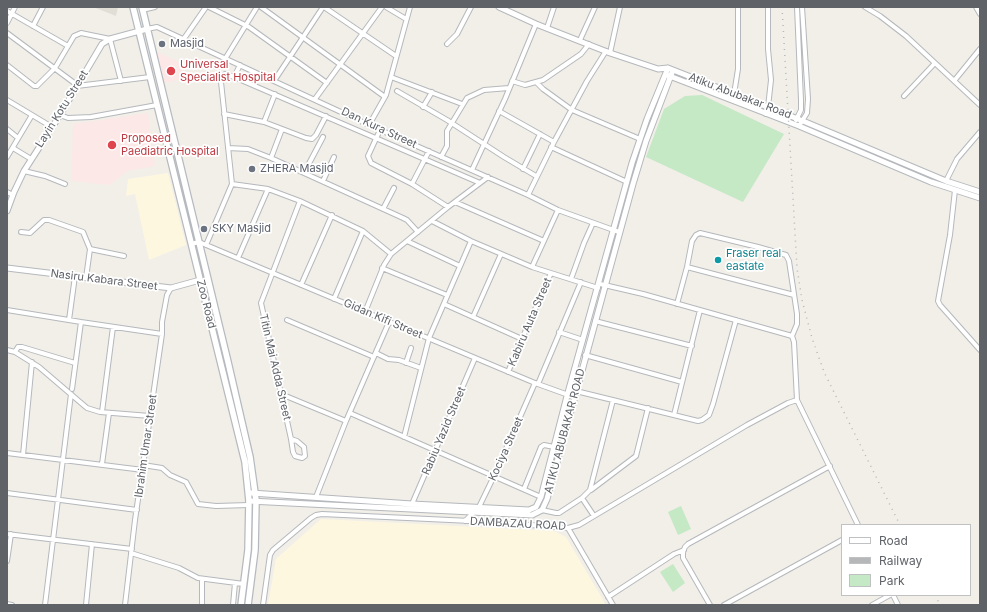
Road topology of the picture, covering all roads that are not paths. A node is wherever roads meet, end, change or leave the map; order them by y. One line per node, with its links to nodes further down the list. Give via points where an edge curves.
1 (15, 7): 25 (street)
2 (43, 7): 31 (street)
3 (133, 7): 34 (main road, Zoo Road)
4 (155, 7): 23 (street)
5 (207, 7): 30 (street); 39 (street)
6 (257, 7): 30 (street)
7 (261, 7): 37 (street)
8 (323, 7): 36 (street); 37 (street)
9 (382, 7): 36 (street)
10 (386, 7): 27 (street)
11 (410, 7): 27 (street)
12 (471, 7): 41 (street, via 457,34)
13 (499, 7): 29 (street, Atiku Abubakar Road)
14 (554, 7): 32 (street)
15 (595, 7): 40 (street)
16 (620, 7): 45 (street)
17 (738, 7): 71 (street, via 738,69)
18 (768, 7): 80 (street, via 771,80)
19 (797, 7): 88 (street, via 801,100 801,110)
20 (802, 7): 89 (street, via 808,99 807,113)
21 (865, 7): 49 (street, via 906,36)
22 (976, 7): 26 (street)
23 (142, 9): 33 (main road, Zoo Road)
24 (7, 11): 25 (street)
25 (12, 14): 28 (street); 31 (street)
26 (980, 14)
27 (406, 20): 47 (street)
28 (7, 23)
29 (536, 24): 32 (street, Atiku Abubakar Road); 62 (street)
30 (245, 25): 46 (street); 48 (street)
31 (33, 26): 43 (street)
32 (547, 28): 40 (street, Atiku Abubakar Road)
33 (147, 29): 34 (street, Dan Kura Street); 39 (street, Dan Kura Street, via 157,27); 153 (main road, Zoo Road)
34 (139, 31): 38 (street); 57 (main road, Zoo Road)
35 (7, 33): 53 (street)
36 (362, 34): 47 (street); 51 (street)
37 (302, 37): 46 (street); 51 (street)
38 (110, 39): 43 (street, via 78,34); 60 (street); 66 (street, Layin Kotu Street, via 102,44)
39 (183, 40): 48 (street, Dan Kura Street)
40 (580, 40): 42 (street, Atiku Abubakar Road)
41 (446, 44)
42 (589, 44): 45 (street, Atiku Abubakar Road); 65 (street, via 581,54)
43 (68, 46): 53 (street)
44 (980, 49): 63 (street)
45 (608, 52): 54 (street, Atiku Abubakar Road); 81 (street, via 587,81)
46 (290, 56): 61 (street); 64 (street)
47 (396, 56): 59 (street)
48 (225, 59): 50 (street, Dan Kura Street)
49 (935, 63): 63 (street); 72 (street)
50 (240, 65): 58 (street); 61 (street, Dan Kura Street)
51 (340, 65): 64 (street); 73 (street)
52 (7, 66): 53 (street, via 34,86 44,81)
53 (55, 68): 66 (street)
54 (658, 69): 55 (street, Atiku Abubakar Road); 56 (street)
55 (670, 69): 56 (street, ATIKU ABUBAKAR ROAD); 71 (street, Atiku Abubakar Road)
56 (668, 75): 84 (street); 103 (street); 149 (street, ATIKU ABUBAKAR ROAD)
57 (150, 77): 60 (street); 77 (main road, Zoo Road)
58 (234, 77): 70 (street); 83 (street, via 225,74 220,82)
59 (392, 77): 69 (street); 73 (street)
60 (120, 81): 66 (street)
61 (274, 81): 74 (street, Dan Kura Street)
62 (512, 81): 65 (street, via 525,85); 67 (street)
63 (954, 81): 78 (street)
64 (327, 83): 74 (street)
65 (537, 83): 81 (street)
66 (77, 86): 86 (street, Layin Kotu Street)
67 (509, 88): 76 (street, via 484,90 469,97); 82 (street)
68 (397, 91): 79 (street)
69 (432, 92): 76 (street); 79 (street)
70 (275, 94): 87 (street); 90 (street)
71 (734, 94): 80 (street, Atiku Abubakar Road)
72 (904, 96)
73 (385, 97): 92 (street)
74 (315, 99): 92 (street, Dan Kura Street)
75 (7, 100): 85 (street)
76 (462, 104): 91 (street)
77 (157, 105): 86 (street, via 91,117 68,118); 154 (main road, Zoo Road)
78 (980, 105)
79 (423, 107): 91 (street)
80 (768, 107): 84 (street); 88 (street, Atiku Abubakar Road)
81 (572, 110): 103 (street); 104 (street)
82 (499, 111): 99 (street); 105 (street)
83 (224, 114): 90 (street); 108 (street)
84 (766, 114): 93 (street)
85 (32, 115): 94 (street); 101 (street)
86 (60, 115): 94 (street, Layin Kotu Street)
87 (326, 116): 96 (street, via 312,138); 102 (street)
88 (797, 118): 89 (street, Atiku Abubakar Road); 93 (street)
89 (803, 121): 93 (street); 123 (street, Atiku Abubakar Road)
90 (264, 122): 96 (street)
91 (452, 123): 105 (street); 112 (street, via 447,131 447,146)
92 (369, 125): 97 (street, Dan Kura Street)
93 (797, 125): 131 (street, via 885,164)
94 (52, 127): 114 (street, Layin Kotu Street)
95 (7, 129): 101 (street)
96 (282, 129): 113 (street)
97 (380, 130): 102 (street); 109 (street, Dan Kura Street)
98 (980, 132): 123 (street, via 957,159)
99 (540, 134): 104 (street); 116 (street)
100 (323, 137): 119 (street)
101 (18, 138): 107 (street)
102 (376, 138): 115 (street); 128 (street, via 368,156 371,163)
103 (640, 139): 124 (street)
104 (554, 142): 106 (street)
105 (484, 145): 116 (street); 117 (street)
106 (551, 147): 120 (street); 124 (street)
107 (13, 148): 110 (street); 114 (street)
108 (228, 148): 113 (street, via 248,149); 127 (street)
109 (429, 151): 112 (street, Dan Kura Street); 115 (street)
110 (7, 157)
111 (334, 157): 122 (street)
112 (441, 157): 117 (street, Dan Kura Street)
113 (271, 158): 119 (street)
114 (31, 159): 118 (street, Layin Kotu Street)
115 (425, 160): 125 (street); 128 (street)
116 (523, 169): 120 (street)
117 (472, 170): 121 (street, Dan Kura Street)
118 (24, 171): 126 (street); 134 (street, Layin Kotu Street)
119 (304, 173): 122 (street)
120 (536, 176): 135 (street)
121 (488, 177): 125 (street); 135 (street, Dan Kura Street)
122 (323, 181): 140 (street)
123 (946, 181): 133 (street, Atiku Abubakar Road)
124 (627, 182): 149 (street)
125 (480, 183): 138 (street)
126 (65, 184)
127 (232, 184): 130 (street); 155 (street)
128 (412, 184): 139 (street)
129 (394, 188): 140 (street)
130 (268, 189): 137 (street); 160 (street)
131 (955, 190): 136 (street); 201 (street, via 938,301)
132 (7, 192): 134 (street)
133 (980, 192)
134 (13, 195): 142 (street, Layin Kotu Street)
135 (528, 195): 141 (street, Dan Kura Street)
136 (980, 198)
137 (300, 201): 143 (street); 166 (street, Titin Mai Adda Street)
138 (455, 202): 139 (street); 152 (street)
139 (448, 208): 144 (street)
140 (383, 209): 148 (street, via 407,220)
141 (558, 210): 145 (street, Dan Kura Street); 152 (street)
142 (7, 211)
143 (332, 215): 146 (street); 173 (street)
144 (432, 221): 148 (street); 151 (street)
145 (593, 223): 149 (street, Dan Kura Street); 170 (street)
146 (362, 231): 157 (street); 178 (street)
147 (21, 232): 156 (street, via 30,233 44,220 50,220 83,232)
148 (418, 232): 150 (street)
149 (616, 232): 174 (street, ATIKU ABUBAKAR ROAD)
150 (407, 241): 157 (street); 161 (street)
151 (471, 241): 158 (street); 161 (street)
152 (544, 241): 162 (street)
153 (199, 242): 154 (street); 155 (street, Gidan Kifi Street); 243 (main road, Zoo Road, via 247,443)
154 (191, 244): 171 (main road, Zoo Road)
155 (206, 245): 160 (street, Gidan Kifi Street)
156 (90, 249): 159 (street); 169 (street)
157 (391, 254): 165 (street)
158 (501, 254): 162 (street); 184 (street)
159 (124, 256)
160 (238, 258): 166 (street, Gidan Kifi Street)
161 (460, 266): 176 (street)
162 (532, 267): 167 (street)
163 (687, 267): 177 (street); 177 (street, via 692,241 700,233 758,247 787,257); 180 (street)
164 (7, 268): 168 (street, Nasiru Kabara Street)
165 (382, 268): 176 (street); 183 (street)
166 (272, 273): 173 (street, Gidan Kifi Street); 215 (street, Titin Mai Adda Street, via 261,307)
167 (551, 273): 170 (street); 196 (street, Kabiru Auta Street)
168 (75, 276): 169 (street, Nasiru Kabara Street); 185 (street)
169 (86, 278): 175 (street, Nasiru Kabara Street)
170 (571, 279): 172 (street)
171 (200, 280): 175 (street, Nasiru Kabara Street); 242 (main road, Zoo Road, via 245,462)
172 (581, 282): 174 (street); 192 (street, Kociya Street)
173 (301, 285): 178 (street, Gidan Kifi Street)
174 (601, 286): 180 (street); 188 (street, ATIKU ABUBAKAR ROAD); 197 (street)
175 (171, 288): 193 (street, Ibrahim Umar Street, via 162,322)
176 (447, 295): 179 (street)
177 (794, 295): 194 (street, via 797,324)
178 (334, 299): 183 (street, Gidan Kifi Street)
179 (444, 304): 184 (street); 195 (street)
180 (677, 304): 182 (street)
181 (7, 310): 185 (street)
182 (700, 310): 187 (street); 198 (street)
183 (365, 312): 190 (street, Gidan Kifi Street)
184 (473, 317): 196 (street)
185 (69, 320): 189 (street)
186 (287, 320): 203 (street)
187 (736, 320): 194 (street); 224 (street, via 710,415 700,421)
188 (595, 321): 198 (street); 204 (street, ATIKU ABUBAKAR ROAD)
189 (81, 322): 191 (street); 207 (street)
190 (389, 322): 195 (street, Gidan Kifi Street); 203 (street)
191 (113, 327): 193 (street); 221 (street)
192 (559, 332): 197 (street); 212 (street, Kociya Street)
193 (162, 334): 225 (street, Ibrahim Umar Street)
194 (792, 336): 219 (street)
195 (429, 338): 205 (street, Gidan Kifi Street); 209 (street)
196 (522, 339): 210 (street, Kabiru Auta Street)
197 (583, 340): 216 (street)
198 (692, 346): 211 (street)
199 (411, 348): 208 (street)
200 (7, 350): 202 (street)
201 (980, 350)
202 (15, 352): 206 (street); 207 (street, via 18,347 22,347)
203 (375, 355): 208 (street); 223 (street)
204 (586, 355): 211 (street); 213 (street, ATIKU ABUBAKAR ROAD)
205 (475, 358): 210 (street, Gidan Kifi Street); 230 (street, Rabiu Yazid Street)
206 (32, 362): 214 (street); 232 (street)
207 (75, 363): 214 (street)
208 (406, 363): 209 (street)
209 (421, 368): 227 (street)
210 (508, 372): 212 (street, Gidan Kifi Street)
211 (682, 382): 224 (street)
212 (536, 384): 216 (street, Gidan Kifi Street); 238 (street, Kociya Street)
213 (576, 391): 217 (street, ATIKU ABUBAKAR ROAD); 218 (street)
214 (72, 392): 221 (street, via 87,408); 233 (street)
215 (281, 394): 226 (street); 228 (street, Titin Mai Adda Street)
216 (567, 396): 217 (street, Gidan Kifi Street); 229 (street)
217 (574, 397): 254 (street, ATIKU ABUBAKAR ROAD)
218 (613, 400): 220 (street); 240 (street)
219 (797, 400): 236 (street); 257 (street, DAMBAZAU ROAD, via 747,425)
220 (648, 408): 224 (street); 240 (street, via 636,456)
221 (102, 412): 222 (street)
222 (109, 413): 225 (street); 234 (street)
223 (350, 413): 226 (street); 227 (street)
224 (674, 415)
225 (150, 416): 235 (street, Ibrahim Umar Street)
226 (346, 421): 244 (street)
227 (404, 436): 230 (street)
228 (291, 439): 228 (street, Titin Mai Adda Street, via 293,452 298,458 305,456 304,447)
229 (554, 447): 239 (street, via 542,446); 245 (street)
230 (436, 451): 238 (street); 250 (street, Rabiu Yazid Street)
231 (7, 453): 232 (street)
232 (23, 455): 233 (street)
233 (63, 461): 234 (street); 247 (street)
234 (102, 464): 237 (street)
235 (143, 465): 237 (street, Ibrahim Umar Street); 249 (street, via 162,468 170,476 186,482 200,504)
236 (830, 466): 259 (street); 265 (street, via 688,544)
237 (142, 470): 253 (street, Ibrahim Umar Street)
238 (494, 476): 239 (street); 252 (street, Kociya Street)
239 (524, 490): 245 (street)
240 (590, 490): 246 (street)
241 (7, 493): 247 (street)
242 (248, 493): 243 (street); 249 (main road, Zoo Road)
243 (256, 493): 244 (street); 248 (main road, Zoo Road)
244 (316, 497): 250 (street)
245 (541, 497): 252 (street, via 536,506 529,510)
246 (582, 498): 254 (street, via 556,514); 257 (street)
247 (58, 500): 253 (street); 262 (street)
248 (256, 500): 249 (street); 251 (street); 282 (main road, Zoo Road, via 255,550)
249 (249, 503): 270 (main road, Zoo Road)
250 (412, 504): 252 (street)
251 (355, 506): 255 (street); 256 (street)
252 (479, 507): 255 (street, Kociya Street)
253 (137, 510): 266 (street, Ibrahim Umar Street)
254 (542, 510): 255 (street, via 532,515)
255 (474, 513): 258 (street, Kociya Street)
256 (354, 516): 258 (street, DAMBAZAU ROAD); 283 (street, DAMBAZAU ROAD, via 322,514 311,518 273,550 268,560)
257 (594, 516): 260 (street, DAMBAZAU ROAD)
258 (466, 521): 260 (street, DAMBAZAU ROAD)
259 (858, 524)
260 (568, 528): 273 (street)
261 (9, 534): 262 (street); 267 (street)
262 (53, 539): 264 (street); 276 (street)
263 (841, 541): 286 (street)
264 (92, 544): 266 (street); 277 (street)
265 (684, 550): 273 (street); 285 (street, via 684,558)
266 (132, 551): 268 (street); 278 (street, Ibrahim Umar Street)
267 (7, 561)
268 (202, 579): 269 (street); 279 (street)
269 (235, 583): 270 (street); 280 (street)
270 (244, 584): 281 (main road, Zoo Road)
271 (889, 596): 287 (street)
272 (892, 596): 288 (street)
273 (608, 597): 284 (street)
274 (7, 604): 275 (street)
275 (12, 605)
276 (45, 605)
277 (86, 605)
278 (125, 605)
279 (202, 605)
280 (233, 605)
281 (241, 605)
282 (248, 605)
283 (263, 605)
284 (613, 605)
285 (710, 605)
286 (724, 605)
287 (872, 605)
288 (898, 605)

